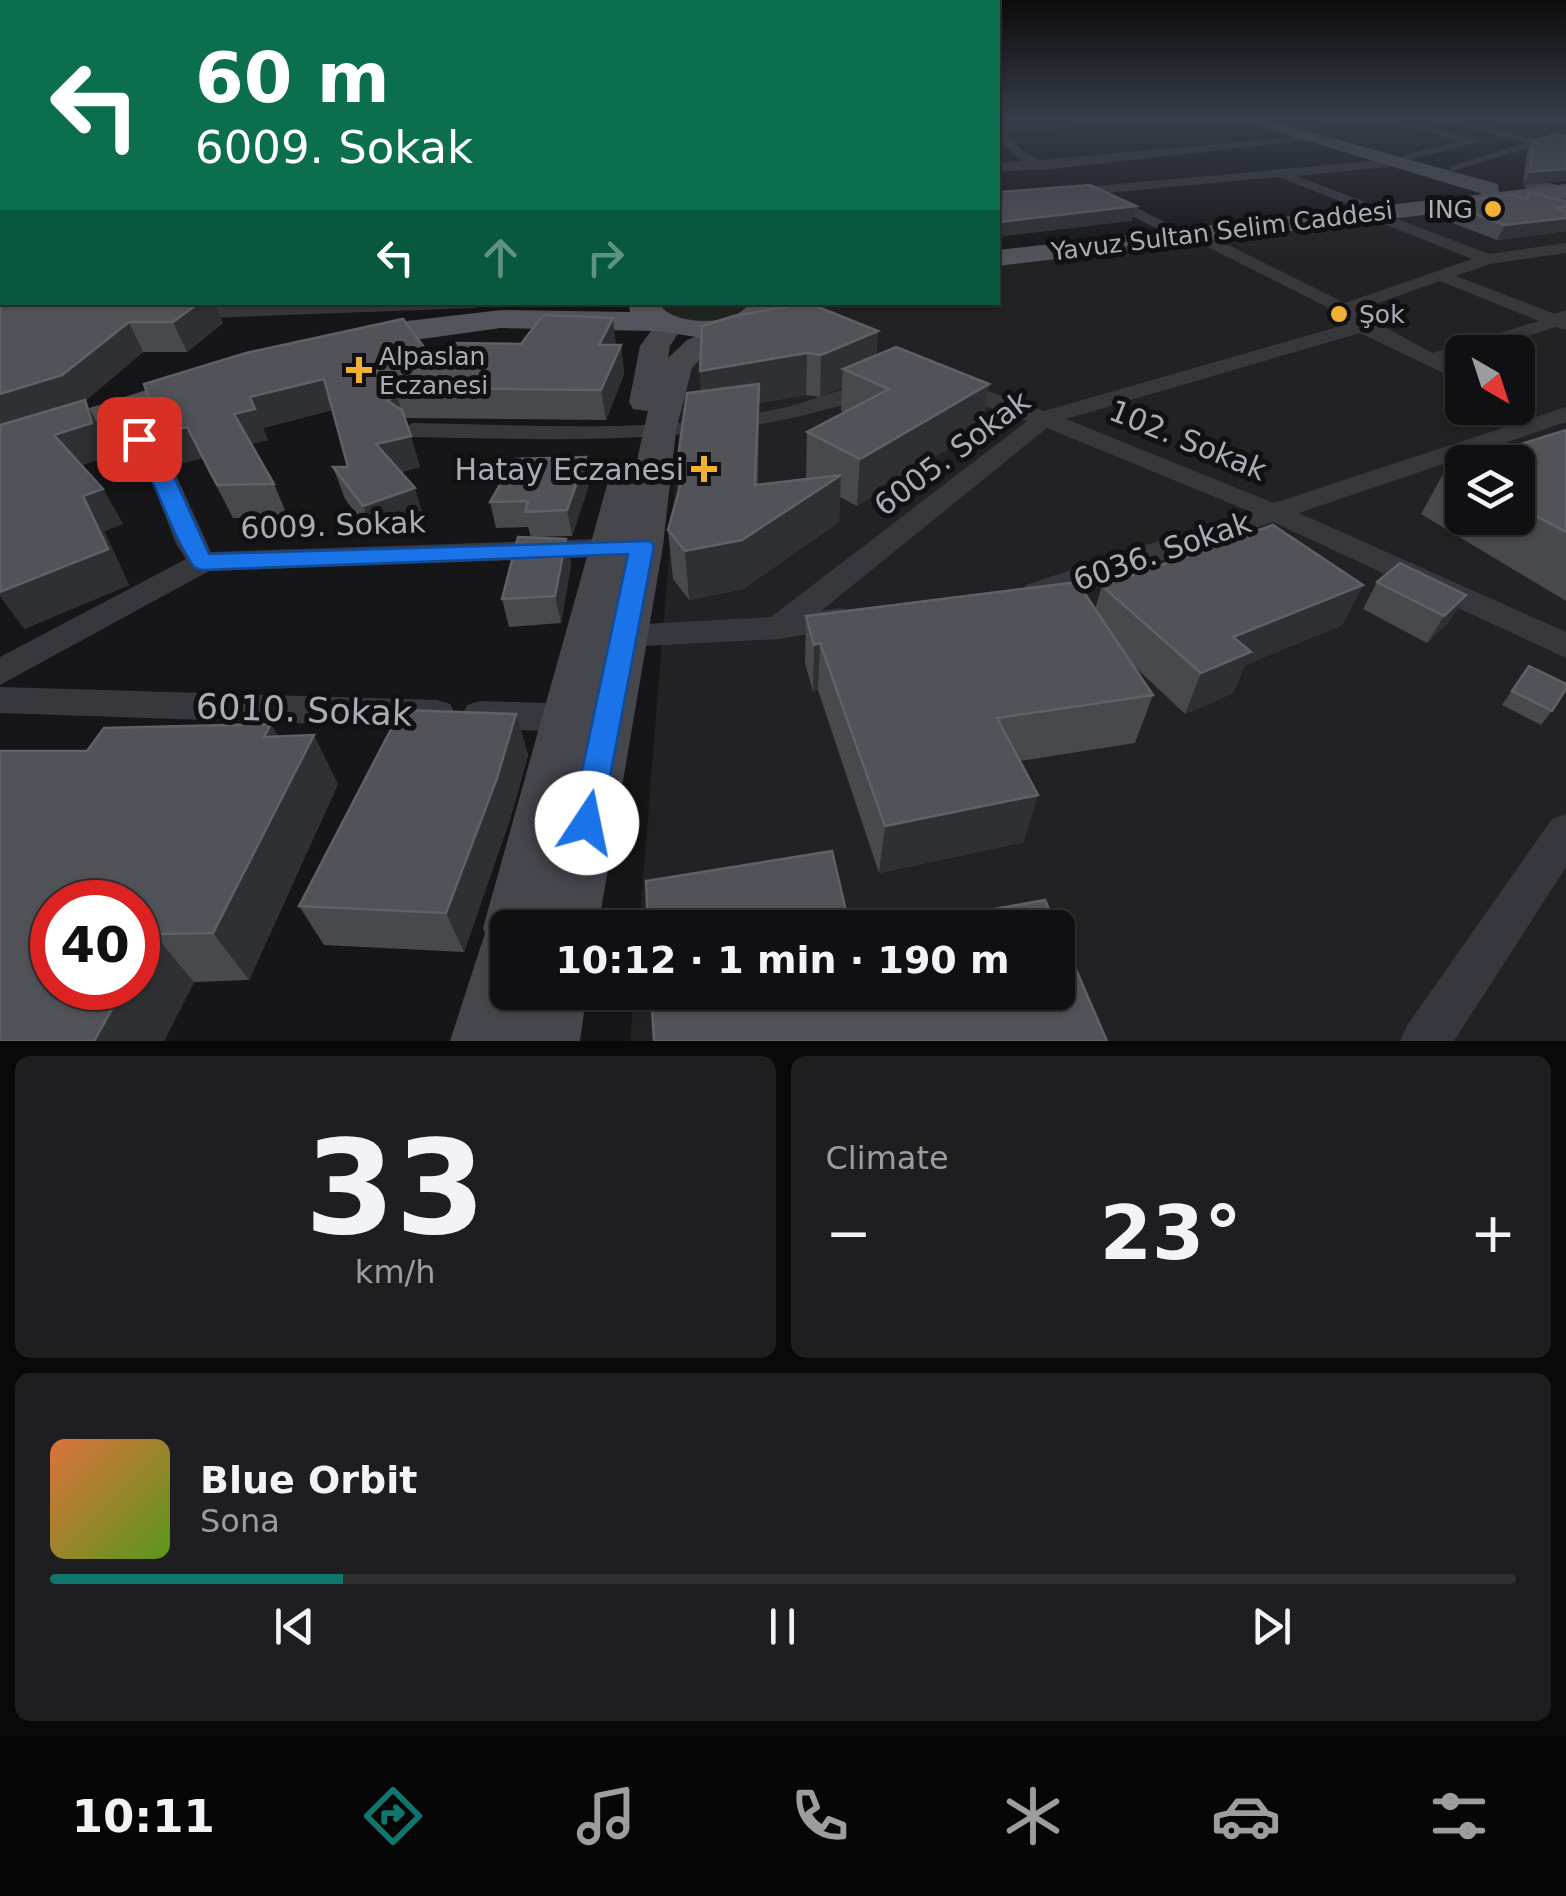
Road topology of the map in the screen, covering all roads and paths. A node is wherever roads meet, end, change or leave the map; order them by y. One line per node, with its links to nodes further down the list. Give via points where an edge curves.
1 (1043, 167): 10 (street)
2 (1258, 167): 7 (street)
3 (1347, 167): 7 (street)
4 (1414, 167): 8 (main road)
5 (1418, 167): 9 (main road)
6 (1484, 167): 8 (street)
7 (1277, 174): 10 (street); 14 (street)
8 (1452, 181): 9 (main road, Yavuz Sultan Selim Caddesi); 11 (main road); 14 (main road, Yavuz Sultan Selim Caddesi)
9 (1490, 189): 11 (main road, Yavuz Sultan Selim Caddesi)
10 (1090, 190): 13 (street); 15 (street)
11 (1526, 191): 12 (main road, Yavuz Sultan Selim Caddesi); 14 (main road, Yavuz Sultan Selim Caddesi)
12 (1565, 193)
13 (1000, 199)
14 (1364, 209): 15 (main road, Yavuz Sultan Selim Caddesi); 16 (main road, Yavuz Sultan Selim Caddesi); 20 (street)
15 (1164, 227): 17 (main road, Yavuz Sultan Selim Caddesi)
16 (1194, 234): 19 (main road, Yavuz Sultan Selim Caddesi); 25 (street)
17 (1000, 246)
18 (1562, 251): 20 (street)
19 (1000, 258)
20 (1487, 259): 21 (street)
21 (1442, 276): 25 (street); 28 (street)
22 (369, 305): 24 (street)
23 (482, 305): 30 (main road, via 320,345 501,319)
24 (263, 308): 26 (street)
25 (1342, 310): 29 (street)
26 (158, 313)
27 (772, 315): 30 (main road, via 710,329)
28 (1563, 321): 31 (street)
29 (1362, 326): 31 (street); 36 (street, 6005. Sokak)
30 (661, 329): 39 (street)
31 (1430, 360): 33 (street)
32 (885, 366): 39 (street, via 826,406)
33 (1445, 368)
34 (923, 377): 36 (street, 102. Sokak)
35 (118, 410): 40 (main road, via 231,370); 41 (main road); 44 (street, 6009. Sokak, via 160,468)
36 (1045, 418): 42 (street, 102. Sokak); 47 (street, 6005. Sokak)
37 (1548, 419): 42 (street, 6036. Sokak)
38 (413, 430): 39 (street)
39 (649, 431): 43 (street)
40 (0, 435)
41 (0, 449)
42 (1278, 511): 45 (street, 6036. Sokak, via 1053,590); 49 (street, 102. Sokak)
43 (627, 547): 44 (street, 6009. Sokak); 48 (street); 52 (street)
44 (202, 562): 50 (street)
45 (1014, 595)
46 (877, 614): 47 (street)
47 (779, 628): 48 (street)
48 (624, 636): 52 (street)
49 (1566, 646)
50 (0, 672)
51 (0, 700): 52 (street, 6010. Sokak)
52 (588, 718): 54 (street); 55 (street)
53 (1566, 832): 60 (street)
54 (521, 910)
55 (568, 910)
56 (494, 1010): 58 (street)
57 (550, 1010): 59 (street)
58 (486, 1041)
59 (544, 1041)
60 (1425, 1041)

